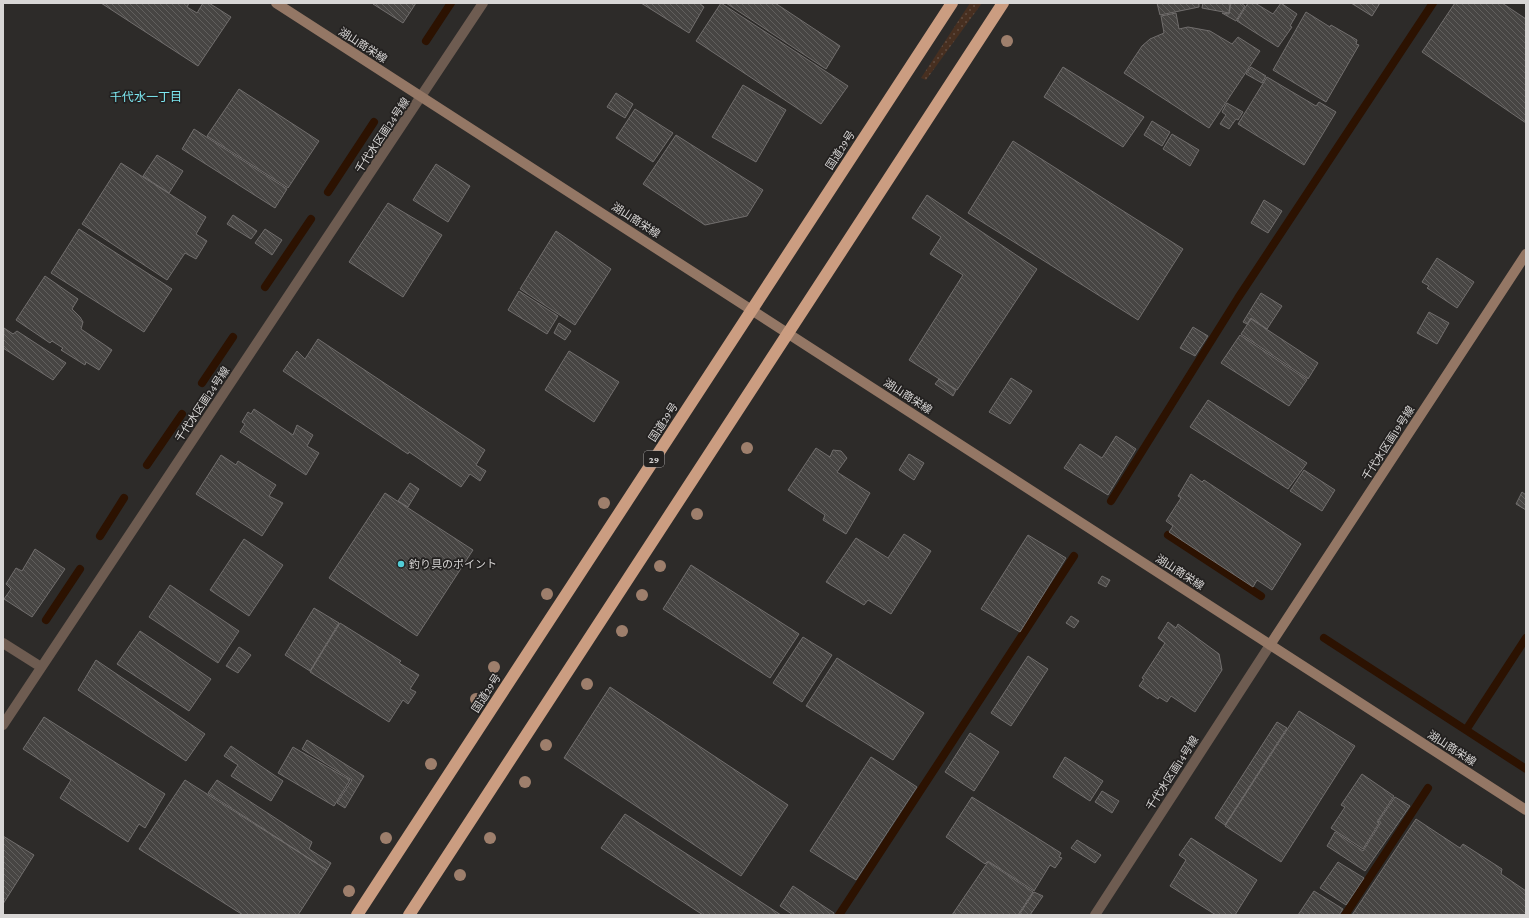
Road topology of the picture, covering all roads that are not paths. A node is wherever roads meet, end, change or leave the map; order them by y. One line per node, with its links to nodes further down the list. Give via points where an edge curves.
1 (276, 3): 5 (street, 湖山商栄線)
2 (483, 3): 5 (street, 千代水区画24号線)
3 (952, 3): 7 (highway, 国道29号 / 29)
4 (1003, 3): 8 (highway)
5 (422, 96): 7 (street, 湖山商栄線); 11 (street, 千代水区画24号線)
6 (1526, 254): 10 (street, 千代水区画19号線)
7 (752, 310): 8 (street, 湖山商栄線); 14 (highway, 国道29号 / 29)
8 (788, 334): 10 (street, 湖山商栄線); 15 (highway)
9 (3, 643): 11 (street)
10 (1270, 645): 13 (street, 湖山商栄線); 16 (street, 千代水区画14号線)
11 (41, 668): 12 (street, 千代水区画24号線)
12 (3, 725)
13 (1526, 810)
14 (357, 915)
15 (409, 915)
16 (1095, 915)

